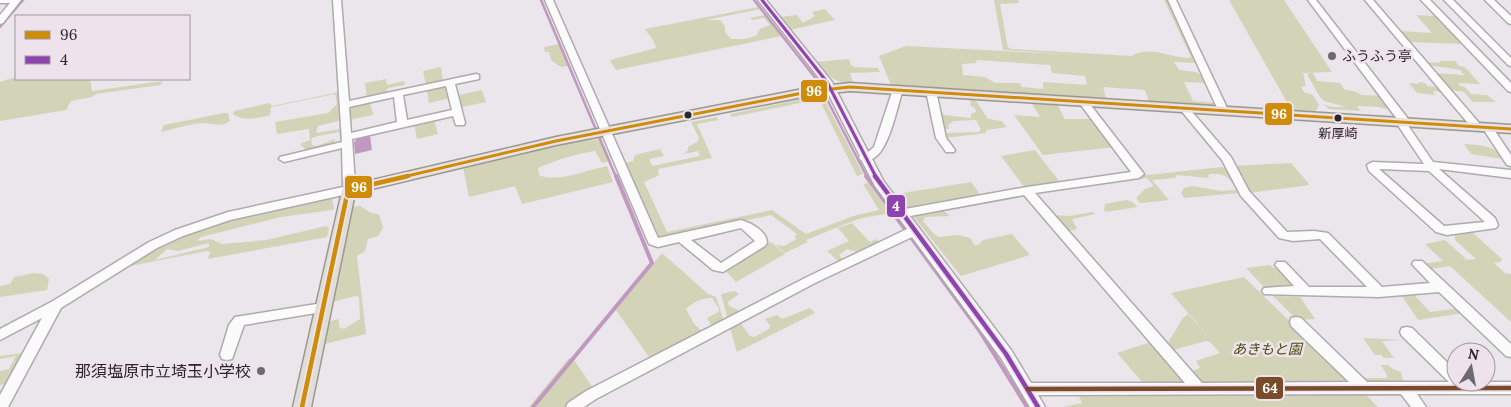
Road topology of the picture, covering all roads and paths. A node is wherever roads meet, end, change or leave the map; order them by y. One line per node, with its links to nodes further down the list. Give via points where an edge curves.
1 (14, 0): 12 (street)
2 (18, 0): 13 (street)
3 (337, 0): 26 (street)
4 (549, 0): 33 (street)
5 (762, 0): 20 (street)
6 (1172, 0): 28 (street)
7 (1312, 0): 29 (street)
8 (1369, 0): 31 (street)
9 (1425, 0): 16 (street)
10 (1448, 0): 15 (street)
11 (1489, 0): 14 (street)
12 (0, 1)
13 (0, 21)
14 (1511, 21)
15 (1511, 63)
16 (1491, 68): 17 (street); 22 (street)
17 (1511, 70)
18 (476, 77): 19 (street)
19 (450, 82): 24 (street); 30 (street, via 459,117)
20 (830, 88): 21 (main road); 33 (main road); 36 (street)
21 (898, 89): 23 (main road); 36 (street, via 879,148)
22 (1511, 89)
23 (931, 91): 25 (main road); 35 (street, via 941,138)
24 (398, 94): 26 (street); 30 (street)
25 (1083, 101): 27 (main road); 42 (street, via 1139,174)
26 (344, 105): 34 (street)
27 (1184, 108): 28 (main road); 51 (street, via 1227,159 1245,193 1283,235 1290,238 1324,236)
28 (1223, 110): 29 (main road)
29 (1402, 121): 31 (main road); 39 (street)
30 (402, 124): 34 (street)
31 (1481, 127): 32 (main road); 38 (street)
32 (1511, 129)
33 (606, 132): 41 (main road); 45 (street, via 653,241 658,243)
34 (346, 140): 37 (street); 41 (street)
35 (950, 150)
36 (864, 158): 43 (street)
37 (284, 159)
38 (1511, 164)
39 (1432, 167): 39 (street, via 1491,221 1492,225 1447,231 1440,229 1372,165); 40 (street)
40 (1511, 174)
41 (348, 190): 52 (street, via 228,216 179,233); 53 (main road)
42 (1027, 191): 43 (street); 66 (street)
43 (900, 214): 44 (street)
44 (914, 231): 65 (street); 69 (street, via 810,280)
45 (681, 238): 45 (street, via 716,267 723,268 761,243 761,238 745,224)
46 (1281, 264): 49 (street)
47 (1418, 264): 48 (street)
48 (1441, 287): 51 (street); 57 (street)
49 (1306, 290): 50 (street); 51 (street)
50 (1268, 291)
51 (1379, 292)
52 (57, 304): 56 (street); 67 (street)
53 (323, 308): 58 (street, via 240,321); 68 (main road)
54 (1296, 322): 62 (street)
55 (1407, 332): 59 (street)
56 (0, 335)
57 (1511, 352)
58 (227, 355)
59 (1446, 370)
60 (1446, 384): 63 (street)
61 (1496, 387): 64 (street)
62 (1364, 388): 63 (street); 66 (street)
63 (1404, 388): 71 (street)
64 (1511, 388)
65 (1028, 389): 66 (street); 70 (street)
66 (1200, 389)
67 (1, 407)
68 (302, 407)
69 (573, 407)
70 (1038, 407)
71 (1420, 407)

